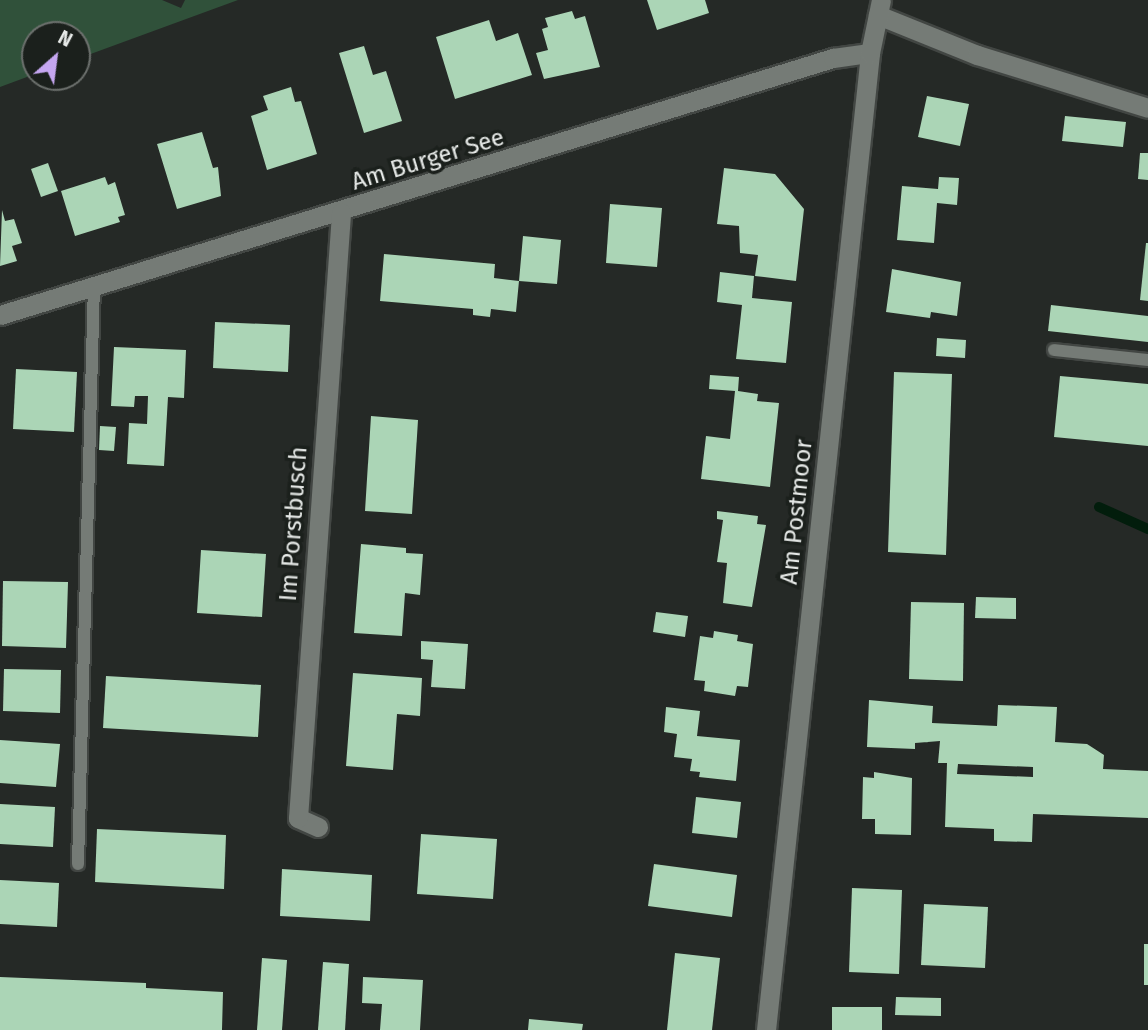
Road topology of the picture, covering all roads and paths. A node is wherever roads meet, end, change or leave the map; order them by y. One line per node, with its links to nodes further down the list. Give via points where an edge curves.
1 (880, 8): 2 (street, Am Postmoor); 3 (street, via 977,55)
2 (870, 53): 4 (street, Am Burger See, via 833,58); 11 (street, Am Postmoor)
3 (1148, 107)
4 (341, 213): 5 (street, Am Burger See); 9 (street, Im Porstbusch, via 298,818)
5 (94, 285): 6 (street, Am Burger See); 10 (lane)
6 (0, 315)
7 (1054, 350): 8 (lane)
8 (1148, 360)
9 (318, 827)
10 (78, 864)
11 (766, 1030)

